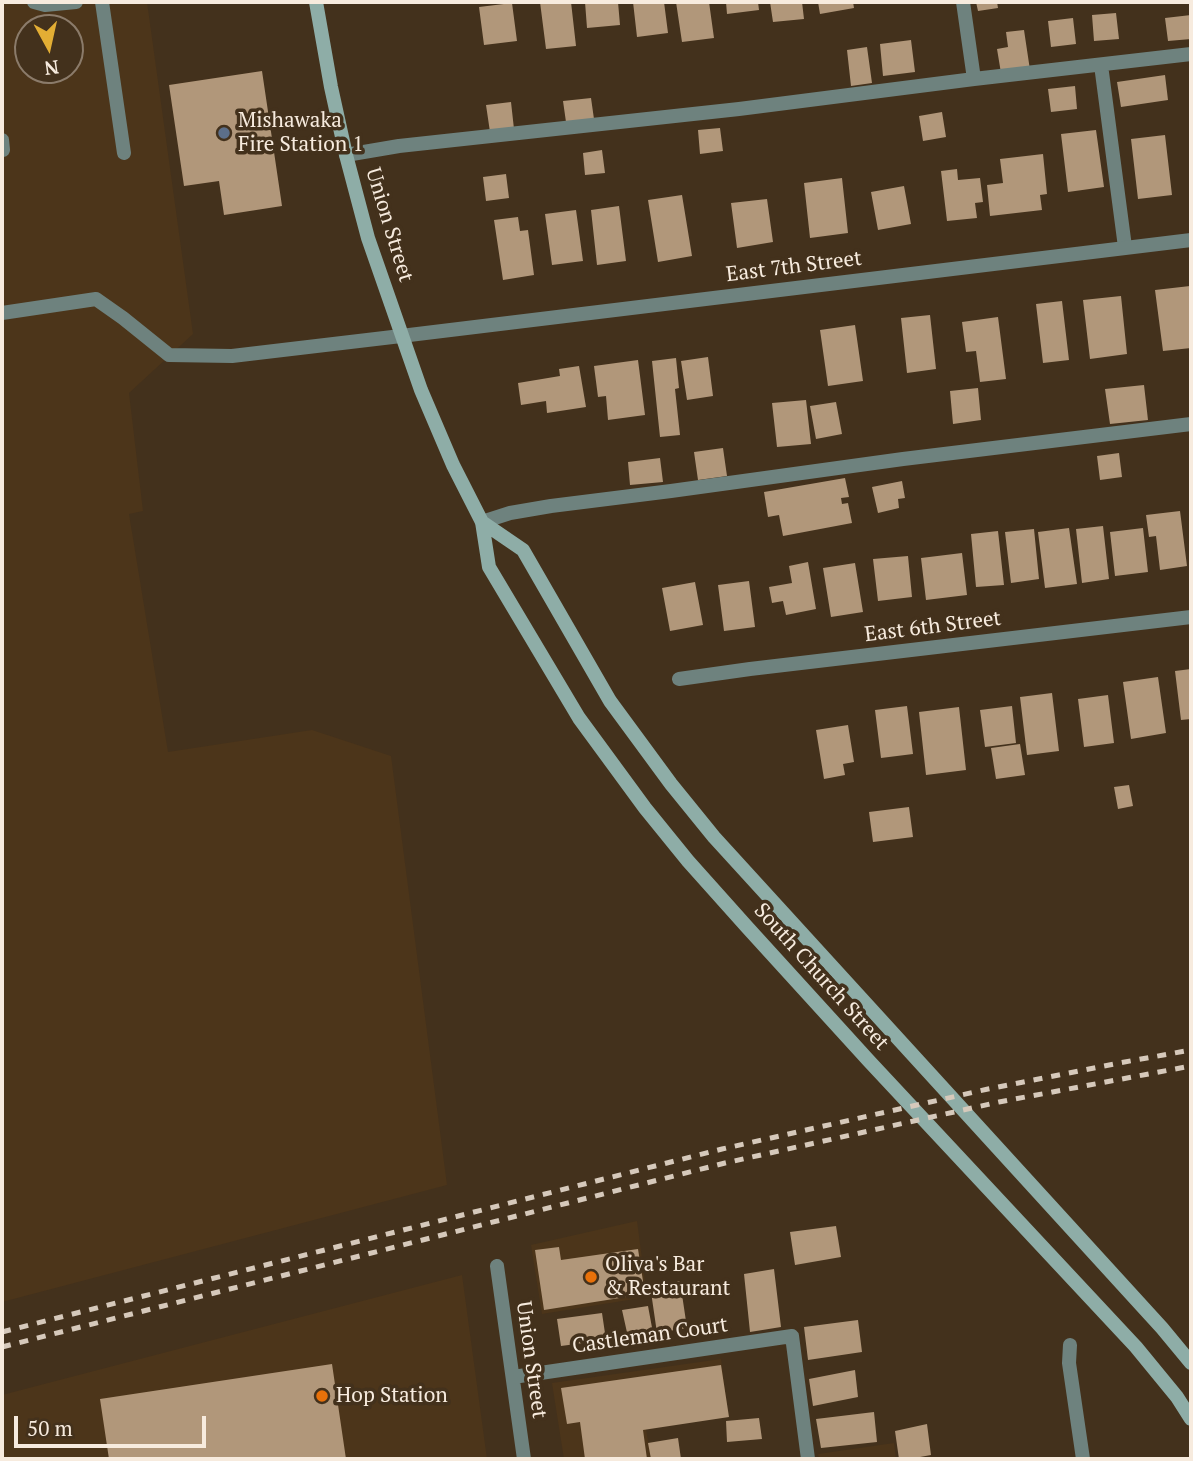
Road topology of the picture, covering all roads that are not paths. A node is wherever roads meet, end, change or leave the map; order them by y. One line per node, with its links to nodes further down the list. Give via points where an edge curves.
1 (34, 2): 2 (street)
2 (76, 2)
3 (103, 2): 11 (street)
4 (316, 2): 12 (main road, Union Street)
5 (963, 2): 8 (street)
6 (1191, 54): 7 (street)
7 (1101, 65): 8 (street); 14 (street)
8 (974, 79): 12 (street)
9 (2, 140): 10 (street)
10 (2, 150)
11 (124, 153)
12 (346, 155): 16 (main road, Union Street)
13 (1191, 240): 14 (street, East 7th Street)
14 (1125, 247): 16 (street, East 7th Street)
15 (2, 313): 16 (street, East 7th Street, via 96,299 169,355 232,356)
16 (401, 336): 18 (main road, South Church Street, via 442,440)
17 (1191, 424): 18 (street, via 551,506)
18 (482, 522): 23 (main road, South Church Street, via 523,550 610,701 714,836); 25 (main road, South Church Street, via 489,567 579,718 645,808 869,1061 1136,1347)
19 (1191, 617): 20 (street, East 6th Street)
20 (679, 679)
21 (497, 1266): 24 (street, Union Street)
22 (1070, 1345): 28 (street)
23 (1191, 1363)
24 (513, 1377): 26 (street, Union Street); 27 (street, Castleman Court, via 792,1336)
25 (1191, 1419)
26 (524, 1459)
27 (808, 1459)
28 (1083, 1459)

